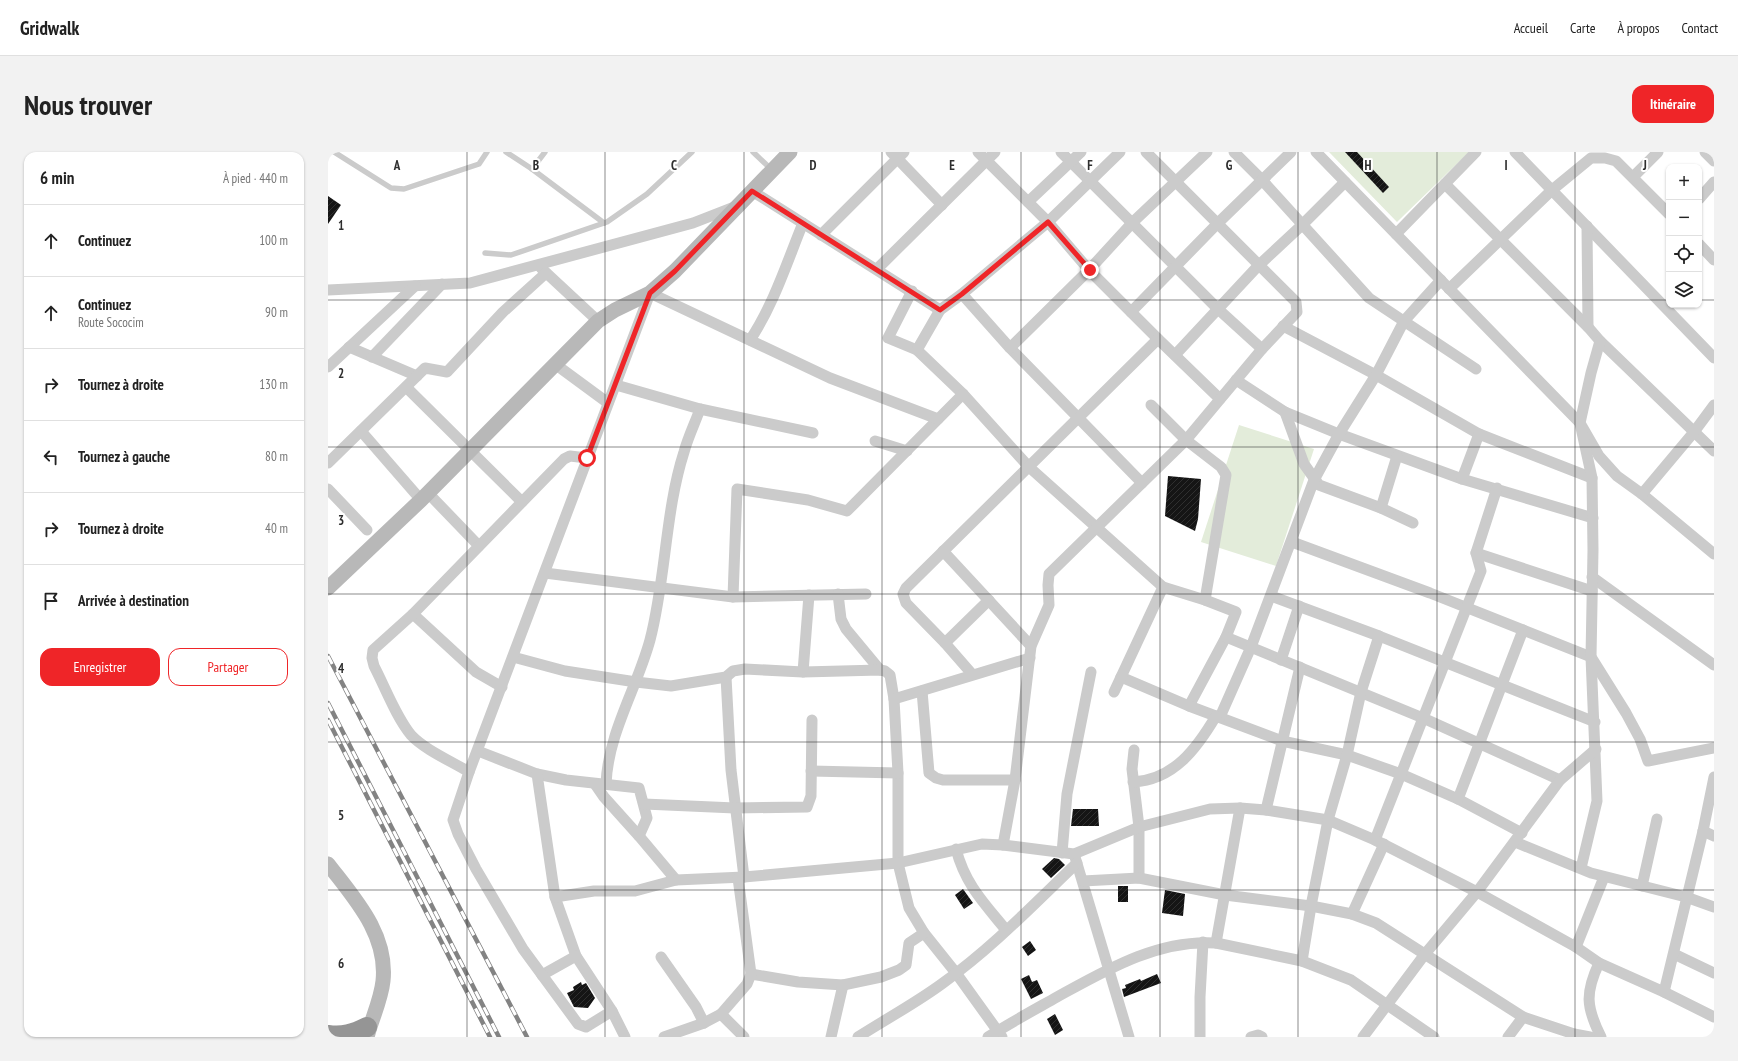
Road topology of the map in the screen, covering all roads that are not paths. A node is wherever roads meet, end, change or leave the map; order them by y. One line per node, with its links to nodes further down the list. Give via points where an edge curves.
1 (334, 152): 2 (lane, via 391,188 404,189 479,164)
2 (487, 152)
3 (506, 152): 27 (lane)
4 (545, 152): 27 (lane)
5 (692, 152): 45 (lane, via 647,194)
6 (753, 152): 28 (lane)
7 (790, 152): 28 (street)
8 (978, 152): 24 (street)
9 (995, 152): 24 (street)
10 (1061, 152): 26 (street)
11 (1081, 152): 26 (street)
12 (1120, 152): 31 (street)
13 (1146, 152): 32 (street)
14 (1207, 152): 32 (street)
15 (1234, 152): 30 (street)
16 (1291, 152): 30 (street)
17 (1316, 152): 33 (street)
18 (1476, 152): 35 (street)
19 (1515, 152): 36 (street)
20 (1658, 152): 29 (street)
21 (1705, 152): 25 (street)
22 (897, 154): 40 (street); 50 (street)
23 (1590, 155): 29 (street, via 1616,161); 36 (street)
24 (986, 160): 39 (street); 40 (street)
25 (1714, 161)
26 (1071, 162): 31 (street); 39 (street)
27 (532, 169): 45 (lane)
28 (772, 170): 37 (street)
29 (1633, 177): 42 (street)
30 (1262, 180): 47 (street); 48 (street)
31 (1091, 181): 43 (street); 44 (street)
32 (1175, 182): 44 (street); 47 (street)
33 (1345, 182): 48 (street); 51 (street)
34 (1714, 182): 38 (street)
35 (1445, 184): 51 (street); 52 (street)
36 (1552, 190): 49 (street); 52 (street)
37 (752, 191): 41 (street); 46 (street)
38 (1702, 196)
39 (1028, 202): 43 (street)
40 (942, 205): 59 (street)
41 (739, 206): 56 (street, via 693,223); 68 (street)
42 (1666, 211)
43 (1048, 222): 60 (street); 69 (street)
44 (1132, 222): 57 (street); 60 (street)
45 (604, 223): 54 (lane, via 511,255)
46 (803, 223): 50 (street); 78 (street, via 762,323)
47 (1217, 224): 57 (street); 58 (street)
48 (1302, 225): 58 (street); 74 (street, via 1369,298)
49 (1587, 226): 76 (street); 86 (street)
50 (821, 234): 59 (street)
51 (1396, 234): 62 (street)
52 (1500, 240): 65 (street); 76 (street)
53 (1702, 247): 55 (street)
54 (485, 253)
55 (1714, 260)
56 (537, 264): 61 (street); 63 (street, via 470,283)
57 (1176, 266): 70 (street); 72 (street)
58 (1258, 266): 70 (street); 75 (street, via 1296,302 1297,312)
59 (877, 269): 67 (street)
60 (1090, 270): 72 (street); 81 (street)
61 (546, 273): 73 (street); 91 (street, via 503,312 447,372 425,368)
62 (1440, 280): 65 (street); 74 (street)
63 (442, 284): 64 (street); 85 (street)
64 (414, 286): 66 (street); 80 (street)
65 (1449, 289): 104 (street)
66 (330, 291)
67 (912, 291): 71 (street); 83 (street, via 888,338)
68 (650, 293): 73 (street, via 614,310); 78 (street); 93 (street)
69 (962, 294): 71 (street); 81 (street)
70 (1218, 309): 82 (street); 84 (street)
71 (940, 310): 83 (street)
72 (1131, 312): 77 (street)
73 (598, 321): 87 (street)
74 (1404, 321): 89 (street); 90 (street)
75 (1283, 326): 82 (street); 90 (street)
76 (1588, 327): 79 (street)
77 (1158, 339): 84 (street); 102 (street)
78 (750, 340): 103 (street, via 830,378)
79 (1600, 341): 104 (street, via 1590,373); 106 (street)
80 (349, 347): 85 (street); 88 (street)
81 (1010, 348): 102 (street)
82 (1262, 348): 92 (street)
83 (917, 350): 95 (street)
84 (1175, 355): 96 (street)
85 (372, 357): 91 (street)
86 (1714, 358)
87 (555, 364): 97 (street); 112 (street)
88 (328, 366)
89 (1476, 369)
90 (1376, 375): 108 (street); 109 (street)
91 (417, 376): 94 (street)
92 (1236, 380): 96 (street); 101 (street)
93 (616, 385): 97 (street); 100 (street)
94 (406, 387): 105 (street); 112 (street)
95 (963, 394): 103 (street); 118 (street)
96 (1220, 399): 110 (street)
97 (608, 404): 116 (street)
98 (1151, 405): 110 (street)
99 (1714, 405): 106 (street)
100 (700, 409): 107 (street); 140 (street, via 684,452 674,494)
101 (1285, 412): 108 (street); 121 (street, via 1304,464)
102 (1079, 417): 118 (street); 122 (street)
103 (938, 419): 113 (street)
104 (1580, 424): 119 (street); 125 (street, via 1599,456 1617,476)
105 (361, 431): 117 (street); 126 (street)
106 (1694, 432): 114 (street); 125 (street)
107 (813, 433)
108 (1339, 434): 115 (street); 121 (street)
109 (1479, 434): 119 (street); 120 (street)
110 (1186, 440): 122 (street); 150 (street, via 1221,467 1226,475)
111 (875, 441): 113 (street)
112 (471, 450): 126 (street); 127 (street)
113 (907, 451): 148 (street, via 847,511 808,500 738,489)
114 (1714, 451)
115 (1397, 456): 120 (street); 128 (street)
116 (587, 458): 127 (street, via 570,456 564,459); 138 (street)
117 (328, 463)
118 (1029, 467): 131 (street); 135 (street)
119 (1592, 478): 129 (street)
120 (1462, 479): 123 (street)
121 (1314, 480): 128 (street, via 1326,489); 133 (street)
122 (1142, 483): 131 (street)
123 (1497, 488): 129 (street); 136 (street)
124 (328, 489): 132 (street)
125 (1642, 494): 137 (street)
126 (424, 496): 134 (street); 142 (street)
127 (522, 502): 134 (street)
128 (1381, 508): 130 (street)
129 (1592, 518): 139 (street)
130 (1413, 523)
131 (1096, 527): 141 (street); 158 (street, via 1049,574 1049,605)
132 (367, 530)
133 (1292, 542): 147 (street); 152 (street)
134 (479, 546): 153 (street)
135 (943, 551): 149 (street); 157 (street, via 903,594 906,603)
136 (1476, 553): 143 (street); 152 (street, via 1481,571)
137 (1714, 554)
138 (545, 573): 140 (street); 160 (street)
139 (1592, 577): 143 (street); 165 (street)
140 (659, 587): 148 (street); 173 (street, via 650,639)
141 (1163, 587): 150 (street); 172 (street)
142 (328, 588)
143 (1592, 591): 161 (street)
144 (838, 594): 145 (street); 146 (street); 167 (street, via 841,619 846,629)
145 (866, 594)
146 (809, 595): 148 (street); 168 (street)
147 (1271, 596): 151 (street); 159 (street)
148 (733, 597)
149 (989, 600): 157 (street); 158 (street)
150 (1205, 600): 156 (street, via 1236,612)
151 (1299, 606): 155 (street); 163 (street)
152 (1467, 607): 154 (street); 164 (street)
153 (413, 614): 175 (street, via 476,672); 193 (street, via 373,650 374,666 404,725 412,735 419,742)
154 (1523, 630): 161 (street); 174 (street)
155 (1379, 636): 164 (street); 178 (street)
156 (1226, 637): 159 (street); 180 (street)
157 (945, 643): 170 (street)
158 (1031, 646): 162 (street)
159 (1251, 647): 163 (street); 181 (street)
160 (513, 657): 173 (street, via 565,671); 175 (street)
161 (1591, 657): 184 (street); 187 (street, via 1626,713 1648,761)
162 (1030, 658): 170 (street); 198 (street)
163 (1281, 660): 166 (street)
164 (1445, 663): 174 (street); 182 (street)
165 (1714, 664)
166 (1300, 667): 178 (street); 185 (street)
167 (880, 670): 168 (street); 179 (street, via 890,675)
168 (803, 672): 171 (street, via 745,669 733,671)
169 (1091, 672): 217 (street, via 1067,794)
170 (972, 674): 176 (street)
171 (726, 676): 173 (street, via 671,686); 204 (street, via 731,770)
172 (1121, 677): 177 (street); 180 (street)
173 (636, 682): 201 (street, via 612,745)
174 (1502, 686): 184 (street); 186 (street)
175 (502, 687): 190 (street)
176 (922, 691): 179 (street); 198 (street, via 928,773 943,780)
177 (1114, 692)
178 (1361, 692): 182 (street); 191 (street)
179 (894, 699): 194 (street)
180 (1189, 706): 181 (street)
181 (1218, 716): 185 (street); 200 (street, via 1186,758 1169,772 1146,782)
182 (1423, 718): 186 (street); 196 (street)
183 (812, 720): 192 (street)
184 (1595, 722): 188 (street)
185 (1282, 741): 191 (street); 206 (street)
186 (1480, 743): 199 (street); 202 (street)
187 (1714, 748)
188 (1596, 749): 199 (street); 221 (street, via 1597,801)
189 (1134, 750): 200 (street)
190 (478, 751): 193 (street); 195 (street)
191 (1347, 755): 196 (street); 208 (street)
192 (811, 770): 194 (street); 204 (street, via 811,796 807,806)
193 (469, 772): 250 (street, via 453,820 455,826 476,869 515,936)
194 (898, 773): 219 (street)
195 (537, 774): 201 (street); 230 (street)
196 (1401, 774): 202 (street); 214 (street)
197 (1714, 777): 210 (street)
198 (1015, 780): 215 (street)
199 (1560, 780): 213 (street)
200 (1133, 782): 209 (street)
201 (601, 784): 203 (street, via 639,788); 211 (street, via 604,797)
202 (1458, 800): 213 (street)
203 (644, 804): 204 (street); 211 (street, via 648,818)
204 (736, 808): 223 (street)
205 (1240, 808): 206 (street); 209 (street, via 1210,809); 229 (street)
206 (1266, 810): 208 (street)
207 (1657, 819): 227 (street)
208 (1328, 820): 214 (street); 232 (street)
209 (1138, 827): 218 (street); 224 (street)
210 (1703, 831): 212 (street); 231 (street)
211 (639, 836): 225 (street)
212 (1714, 836)
213 (1518, 838): 221 (street); 228 (street)
214 (1380, 842): 228 (street); 234 (street)
215 (1003, 845): 216 (street, via 982,844); 217 (street)
216 (956, 849): 219 (street); 235 (street, via 961,868 972,888)
217 (1062, 852): 218 (street)
218 (1076, 858): 226 (street); 235 (street)
219 (898, 863): 223 (street); 236 (street, via 909,908)
220 (328, 864): 259 (street, via 364,911 372,925 382,955 381,994)
221 (1581, 868): 222 (street)
222 (1604, 876): 227 (street); 239 (street)
223 (741, 878): 225 (street); 249 (street)
224 (1139, 878): 226 (street); 229 (street)
225 (676, 880): 230 (street, via 635,891 594,891)
226 (1083, 881): 246 (street)
227 (1642, 886): 231 (street)
228 (1477, 892): 239 (street); 240 (street)
229 (1225, 895): 232 (street); 238 (street)
230 (555, 897): 242 (street)
231 (1686, 897): 233 (street); 241 (street)
232 (1311, 906): 234 (street); 244 (street)
233 (1714, 907)
234 (1352, 914): 240 (street, via 1376,923)
235 (1006, 930): 247 (street)
236 (924, 933): 247 (street); 251 (street, via 909,943 906,964 899,970)
237 (1202, 942): 238 (street); 246 (street, via 1159,949); 270 (street)
238 (1216, 943): 244 (street)
239 (1576, 947): 245 (street)
240 (1425, 954): 253 (street); 256 (street)
241 (1674, 954): 248 (street); 252 (street)
242 (576, 956): 250 (street); 254 (street)
243 (661, 957): 258 (street, via 696,1007)
244 (1302, 961): 253 (street, via 1351,980)
245 (1599, 963): 252 (street); 277 (street, via 1590,983 1588,996 1590,1013)
246 (1109, 968): 260 (street); 269 (street)
247 (956, 973): 260 (street); 267 (street)
248 (1714, 973)
249 (751, 974): 251 (street, via 798,982); 255 (street, via 747,984)
250 (542, 975): 254 (street, via 582,1026 586,1027)
251 (843, 985): 266 (street)
252 (1664, 992): 257 (street)
253 (1387, 1006): 273 (street); 274 (street)
254 (612, 1011): 263 (street)
255 (721, 1014): 258 (street); 265 (street)
256 (1523, 1016): 262 (street); 275 (street)
257 (1714, 1017)
258 (704, 1023): 264 (street)
259 (366, 1030): 261 (highway, via 351,1036)
260 (1000, 1034): 268 (street)
261 (328, 1035)
262 (1573, 1036): 276 (street)
263 (625, 1037)
264 (664, 1037)
265 (744, 1037)
266 (831, 1037)
267 (858, 1037)
268 (988, 1037)
269 (1129, 1037)
270 (1200, 1037)
271 (1251, 1037): 272 (street)
272 (1262, 1037)
273 (1363, 1037)
274 (1434, 1037)
275 (1508, 1037)
276 (1590, 1037)
277 (1601, 1037)

